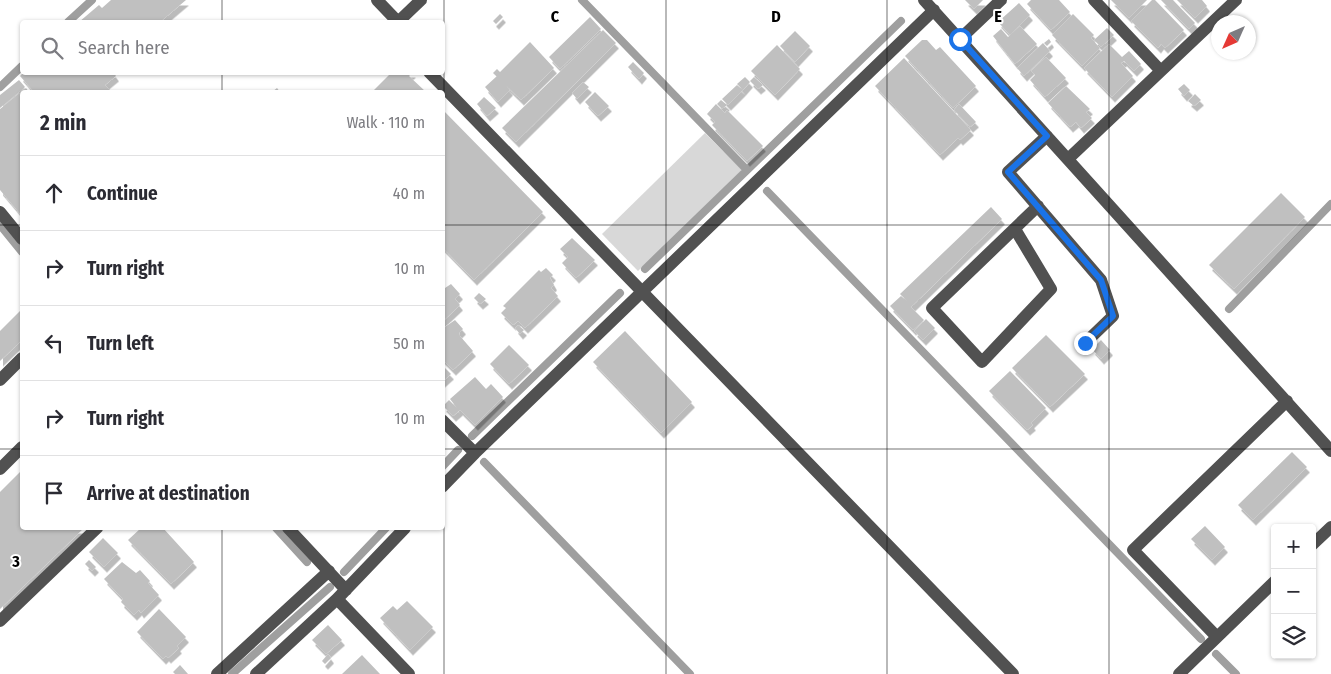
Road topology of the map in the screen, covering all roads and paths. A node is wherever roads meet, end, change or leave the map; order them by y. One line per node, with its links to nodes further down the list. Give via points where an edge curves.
1 (377, 0): 8 (street)
2 (421, 0): 9 (street)
3 (924, 0): 7 (street)
4 (1001, 0): 10 (street)
5 (1094, 0): 11 (street)
6 (1236, 0): 11 (street)
7 (934, 10): 10 (street); 21 (street)
8 (396, 20)
9 (400, 20)
10 (960, 39): 15 (street)
11 (1161, 71): 16 (street)
12 (431, 75): 13 (street)
13 (444, 90)
14 (445, 91): 21 (street)
15 (1047, 136): 16 (street); 17 (street, via 1008,172)
16 (1068, 159): 25 (street)
17 (1038, 206): 19 (street); 22 (street, via 1101,280 1113,316)
18 (0, 212): 20 (street)
19 (1015, 228): 19 (street, via 932,308 982,362 1051,289)
20 (20, 237)
21 (642, 291): 29 (street); 46 (street)
22 (1085, 343)
23 (20, 361): 24 (street)
24 (0, 380)
25 (1286, 401): 28 (street); 42 (street, via 1133,550)
26 (445, 423): 29 (street)
27 (20, 449): 30 (street)
28 (1331, 451)
29 (475, 453): 31 (street)
30 (0, 469)
31 (445, 485)
32 (1331, 526): 36 (street)
33 (95, 530): 41 (street)
34 (290, 530): 37 (street)
35 (403, 530): 39 (street)
36 (1316, 541)
37 (329, 571): 39 (street); 43 (street)
38 (1271, 585): 42 (street)
39 (346, 590): 40 (street)
40 (337, 599): 44 (street); 45 (street)
41 (0, 621)
42 (1217, 637): 47 (street)
43 (217, 674)
44 (256, 674)
45 (409, 674)
46 (1013, 674)
47 (1179, 674)

